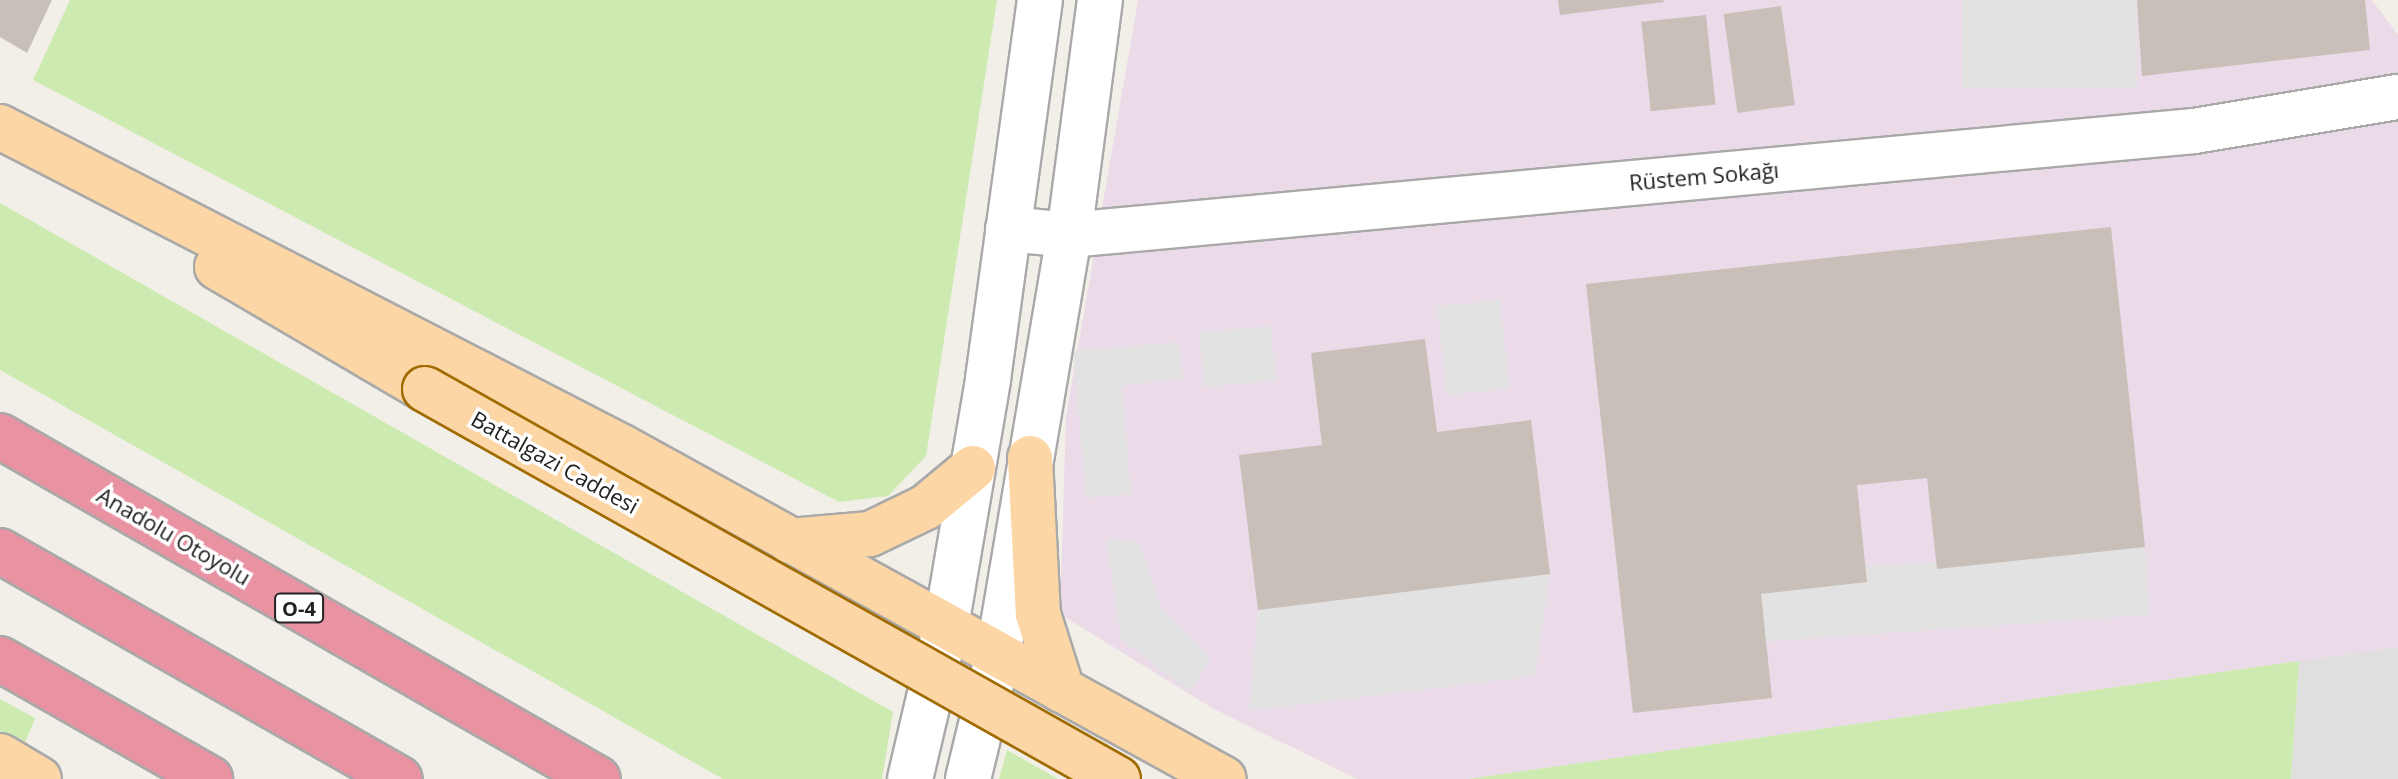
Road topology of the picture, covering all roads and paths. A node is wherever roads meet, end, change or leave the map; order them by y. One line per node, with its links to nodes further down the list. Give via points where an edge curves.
1 (1040, 0): 5 (street)
2 (1100, 0): 6 (street)
3 (2398, 97): 6 (street, Rüstem Sokağı, via 2194,131)
4 (1, 128): 10 (main road, Battalgazi Caddesi, via 622,447); 23 (main road, Battalgazi Caddesi, bridge, via 280,308)
5 (1008, 229): 6 (street, Rüstem Sokağı); 9 (street)
6 (1069, 235): 8 (street)
7 (0, 436): 20 (highway, Anadolu Otoyolu / O-4)
8 (1030, 458): 13 (street); 15 (main road, via 1038,614)
9 (973, 468): 10 (main road, via 926,507 870,534); 12 (street)
10 (790, 541): 12 (main road, Battalgazi Caddesi)
11 (0, 551): 19 (highway)
12 (946, 626): 13 (main road, Battalgazi Caddesi); 21 (street)
13 (998, 655): 15 (main road, Battalgazi Caddesi); 22 (street)
14 (0, 659): 18 (highway)
15 (1062, 690): 24 (main road, Battalgazi Caddesi)
16 (0, 756): 17 (main road)
17 (39, 779)
18 (210, 779)
19 (399, 779)
20 (598, 779)
21 (910, 779)
22 (968, 779)
23 (1118, 779)
24 (1224, 779)

